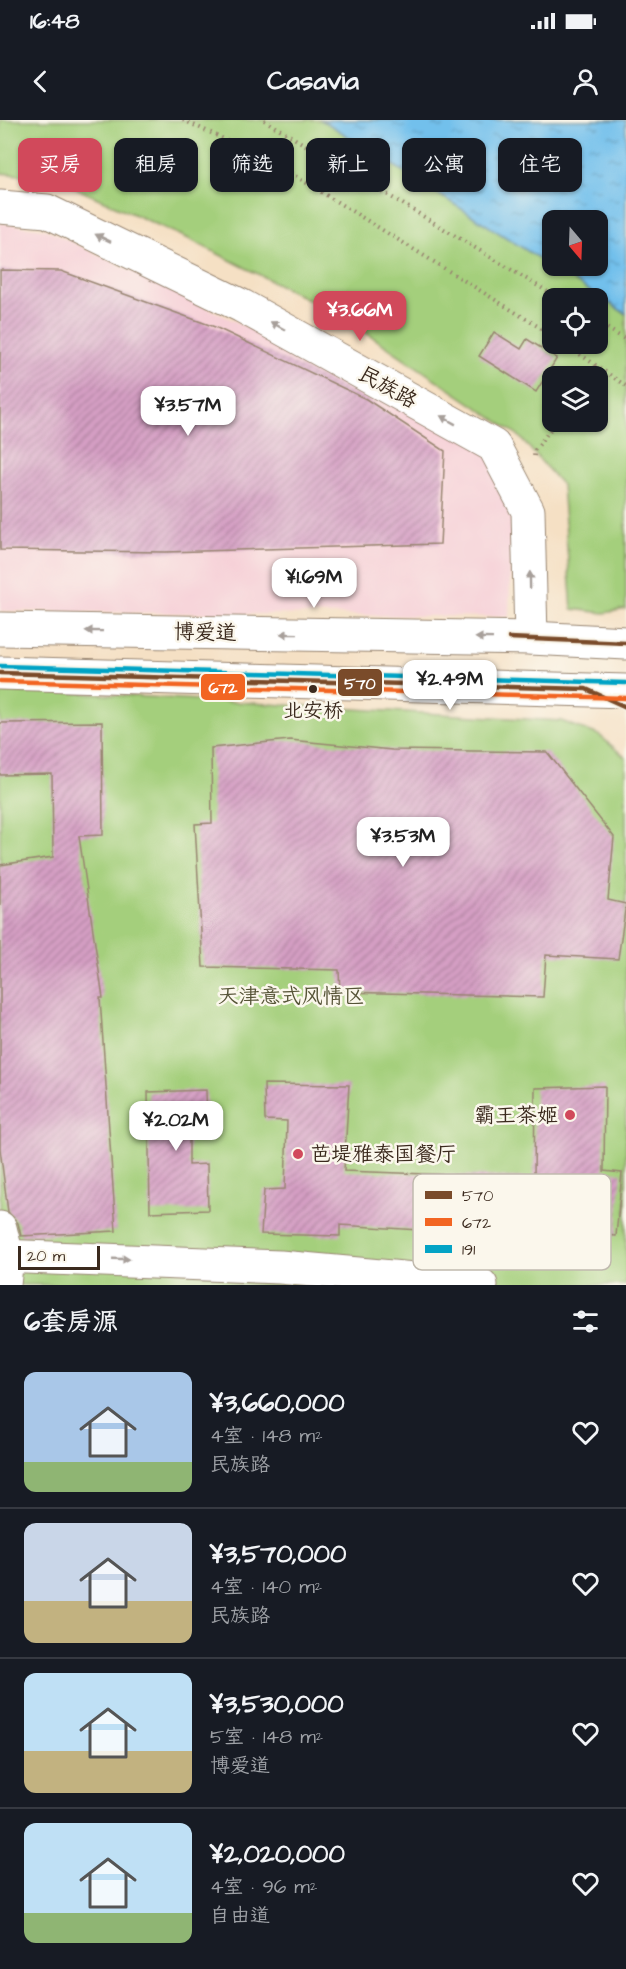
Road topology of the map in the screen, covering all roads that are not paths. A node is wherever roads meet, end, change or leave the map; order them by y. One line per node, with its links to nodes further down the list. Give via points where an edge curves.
1 (0, 207): 3 (main road, 民族路, one-way to 1, via 528,511 494,446 242,306 47,211)
2 (0, 629): 3 (main road, 博爱道, one-way to 2)
3 (531, 638): 4 (main road, 博爱道)
4 (626, 643)
5 (0, 673): 6 (main road)
6 (586, 689): 7 (main road); 8 (main road)
7 (626, 691)
8 (626, 707)
9 (3, 1256): 10 (main road, one-way to 10, via 258,1266)
10 (481, 1285)

